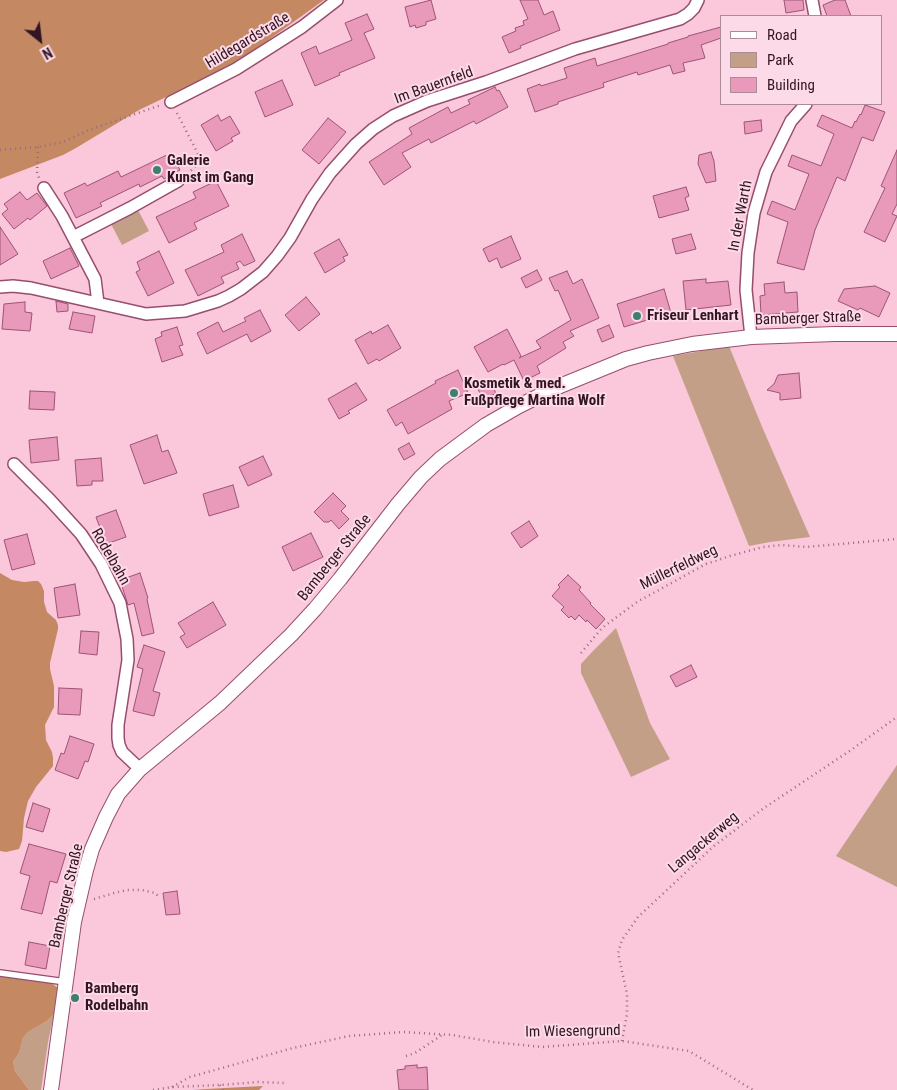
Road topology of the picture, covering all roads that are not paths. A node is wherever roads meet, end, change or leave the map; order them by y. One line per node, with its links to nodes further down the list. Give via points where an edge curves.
1 (337, 0): 5 (street, Hildegardstraße, via 302,27 236,69)
2 (698, 0): 11 (street, Im Bauernfeld, via 694,8 680,19 575,49 393,116 356,144 330,173 290,238 263,272 229,296 200,307 168,313 146,314)
3 (812, 0): 4 (street)
4 (815, 15)
5 (171, 102)
6 (803, 106): 13 (street, In der Warth, via 766,172 754,213 746,290)
7 (178, 181): 9 (street)
8 (44, 188): 9 (street)
9 (73, 237): 11 (street, via 95,279)
10 (0, 287): 11 (street, Im Bauernfeld, via 31,288)
11 (98, 302)
12 (897, 334): 13 (street, Bamberger Straße)
13 (751, 337): 15 (street, Bamberger Straße, via 692,344 626,360 519,406 452,449 421,477 291,635 220,703)
14 (14, 464): 15 (street, Rodelbahn, via 80,534 101,564 120,604 128,660 118,738 122,752)
15 (140, 770): 17 (street, Bamberger Straße, via 118,794 92,849 78,904)
16 (0, 973): 17 (lane)
17 (66, 982): 18 (street, Bamberger Straße)
18 (51, 1090)

